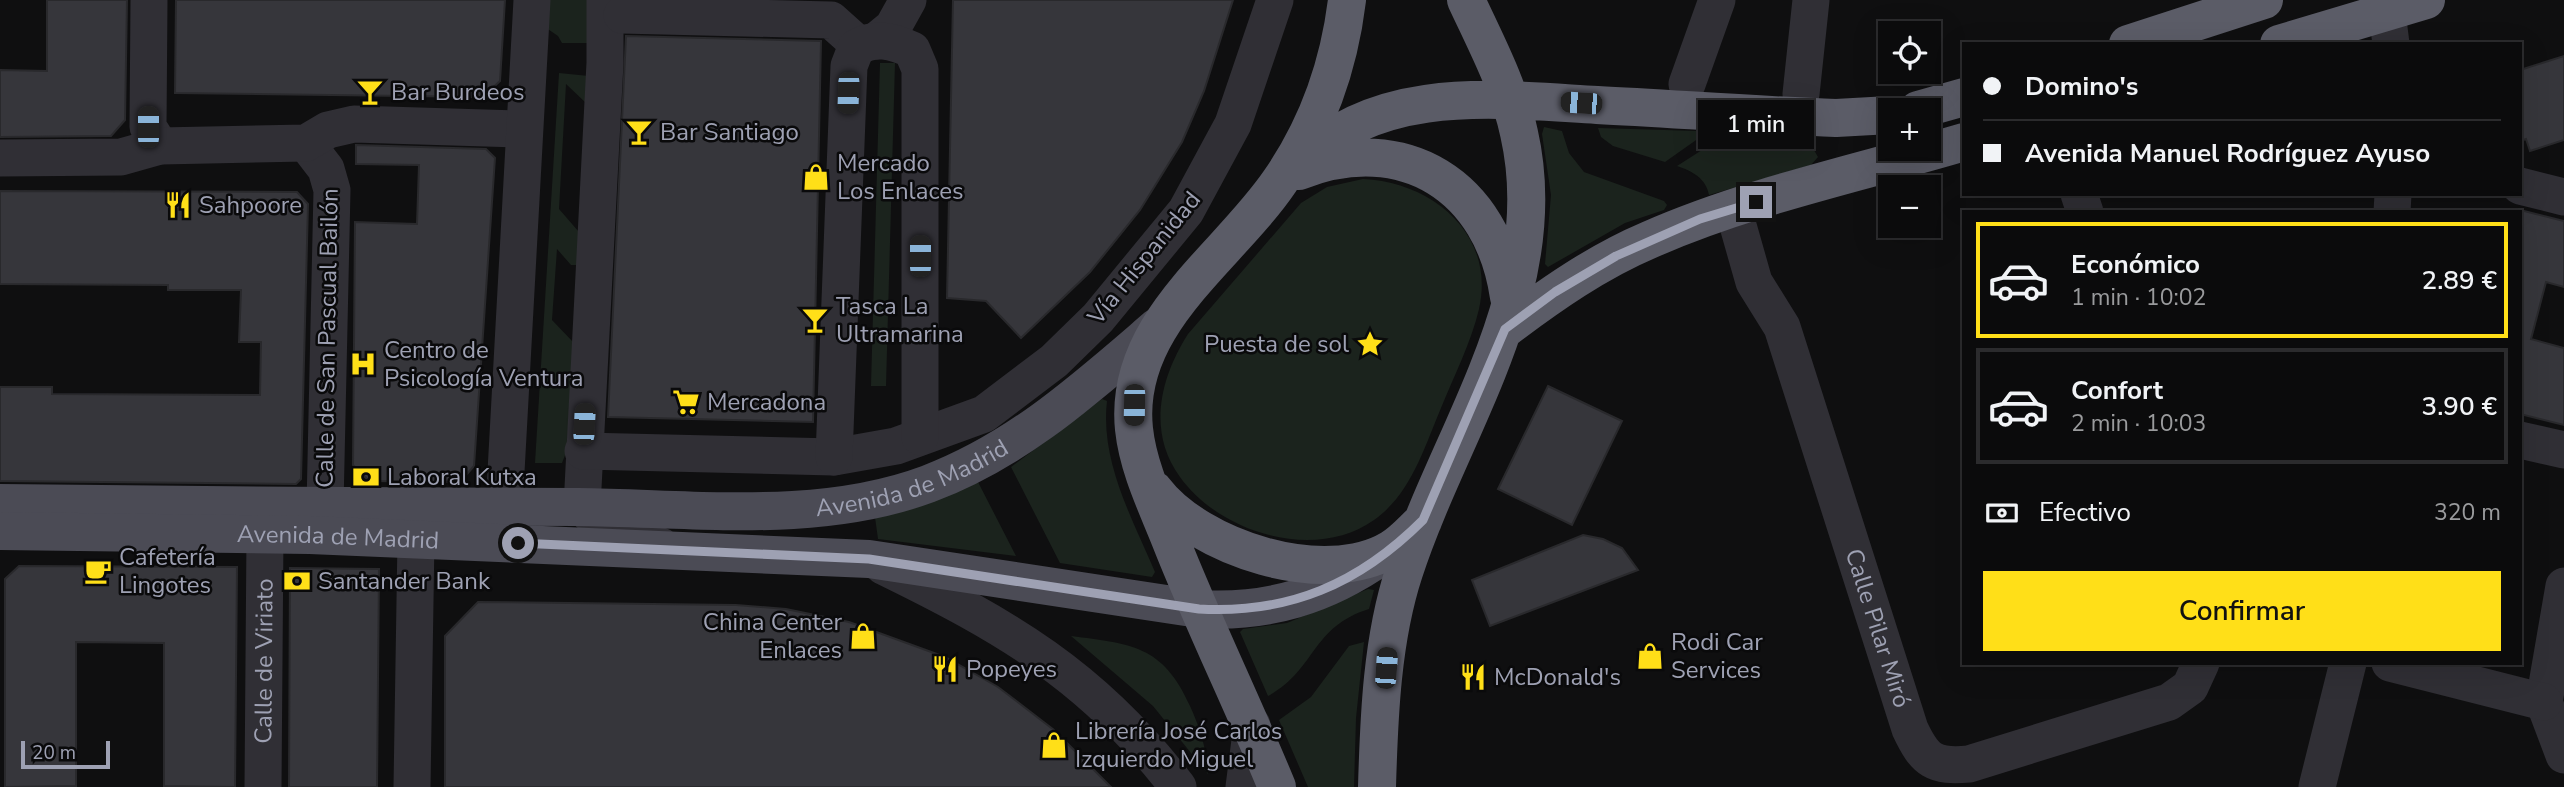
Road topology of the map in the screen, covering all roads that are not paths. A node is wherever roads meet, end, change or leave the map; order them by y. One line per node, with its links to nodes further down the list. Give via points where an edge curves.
1 (149, 0): 25 (street, via 148,127)
2 (531, 0): 22 (street)
3 (908, 0): 15 (street, via 893,27)
4 (1275, 0): 33 (street, Vía Hispanidad, via 1233,124 1203,186 1170,232 1098,318 1023,387 984,414)
5 (1347, 0): 27 (highway, via 1342,43 1330,85)
6 (1466, 0): 19 (highway)
7 (1717, 0): 16 (street)
8 (1811, 0): 17 (street)
9 (2264, 0): 13 (highway)
10 (2426, 0): 12 (highway)
11 (613, 8): 15 (street, via 831,20); 36 (street, via 605,63)
12 (2385, 18): 14 (highway)
13 (2134, 42)
14 (2287, 42)
15 (868, 43): 33 (street, via 897,43 912,50 920,69); 37 (street, via 851,57 849,66)
16 (1687, 84)
17 (1801, 94)
18 (1962, 98): 20 (highway)
19 (1510, 99): 21 (highway, via 1836,118); 27 (highway, via 1440,101 1360,120 1312,150); 31 (highway, via 1520,134 1528,207)
20 (1941, 104)
21 (1878, 116)
22 (522, 129): 24 (street, via 354,124 328,130); 43 (street)
23 (1962, 143): 30 (highway)
24 (306, 144): 25 (street); 42 (street, Calle de San Pascual Bailón, via 326,169 332,190)
25 (159, 146): 26 (street, via 121,157)
26 (0, 158)
27 (1280, 182): 31 (highway, via 1343,157 1401,161 1429,171 1472,204 1491,233 1504,272); 32 (highway)
28 (2522, 186): 29 (street)
29 (2564, 197)
30 (1733, 208): 31 (highway, via 1616,256); 53 (street, Calle Pilar Miró, via 1754,282 1783,327 1910,729 1932,762 1969,764 2169,702 2190,687)
31 (1508, 319): 41 (highway)
32 (1157, 327): 38 (highway, via 1142,363 1134,405 1137,448); 40 (main road, Avenida de Madrid, via 1032,431 993,455 926,485 856,503 814,507)
33 (920, 437): 37 (street, Avenida de Madrid)
34 (2522, 440): 35 (street)
35 (2564, 450)
36 (583, 452): 37 (street, Avenida de Madrid); 40 (street)
37 (834, 457)
38 (1148, 483): 48 (highway, via 1184,519 1265,557 1335,564); 51 (highway)
39 (0, 503): 42 (main road, Avenida de Madrid)
40 (582, 507): 43 (main road, Avenida de Madrid); 47 (street, Avenida de Madrid, via 601,524)
41 (1423, 520): 48 (highway); 65 (highway, via 1389,632)
42 (317, 521): 43 (main road, Avenida de Madrid); 45 (main road, Avenida de Madrid); 46 (main road, Avenida de Madrid)
43 (498, 525): 46 (main road, Avenida de Madrid); 47 (main road, Avenida de Madrid)
44 (0, 531): 45 (main road, Avenida de Madrid)
45 (265, 534): 60 (street, Calle de Viriato)
46 (416, 539): 61 (street)
47 (674, 550): 49 (main road, Avenida de Madrid)
48 (1389, 550): 51 (main road, Avenida de Madrid, via 1355,574 1300,599 1255,609)
49 (869, 559): 51 (main road, Avenida de Madrid); 62 (street, Avenida de Madrid, via 982,617 1052,660 1125,723)
50 (2564, 586): 52 (street)
51 (1199, 609): 58 (highway)
52 (2557, 660): 57 (street)
53 (2200, 665)
54 (2348, 665): 66 (street)
55 (2405, 665): 56 (street)
56 (2441, 670): 57 (street)
57 (2544, 702): 59 (street)
58 (1252, 725): 63 (street); 64 (highway)
59 (2564, 755)
60 (263, 787)
61 (412, 787)
62 (1178, 787)
63 (1244, 787)
64 (1277, 787)
65 (1377, 787)
66 (2317, 787)

